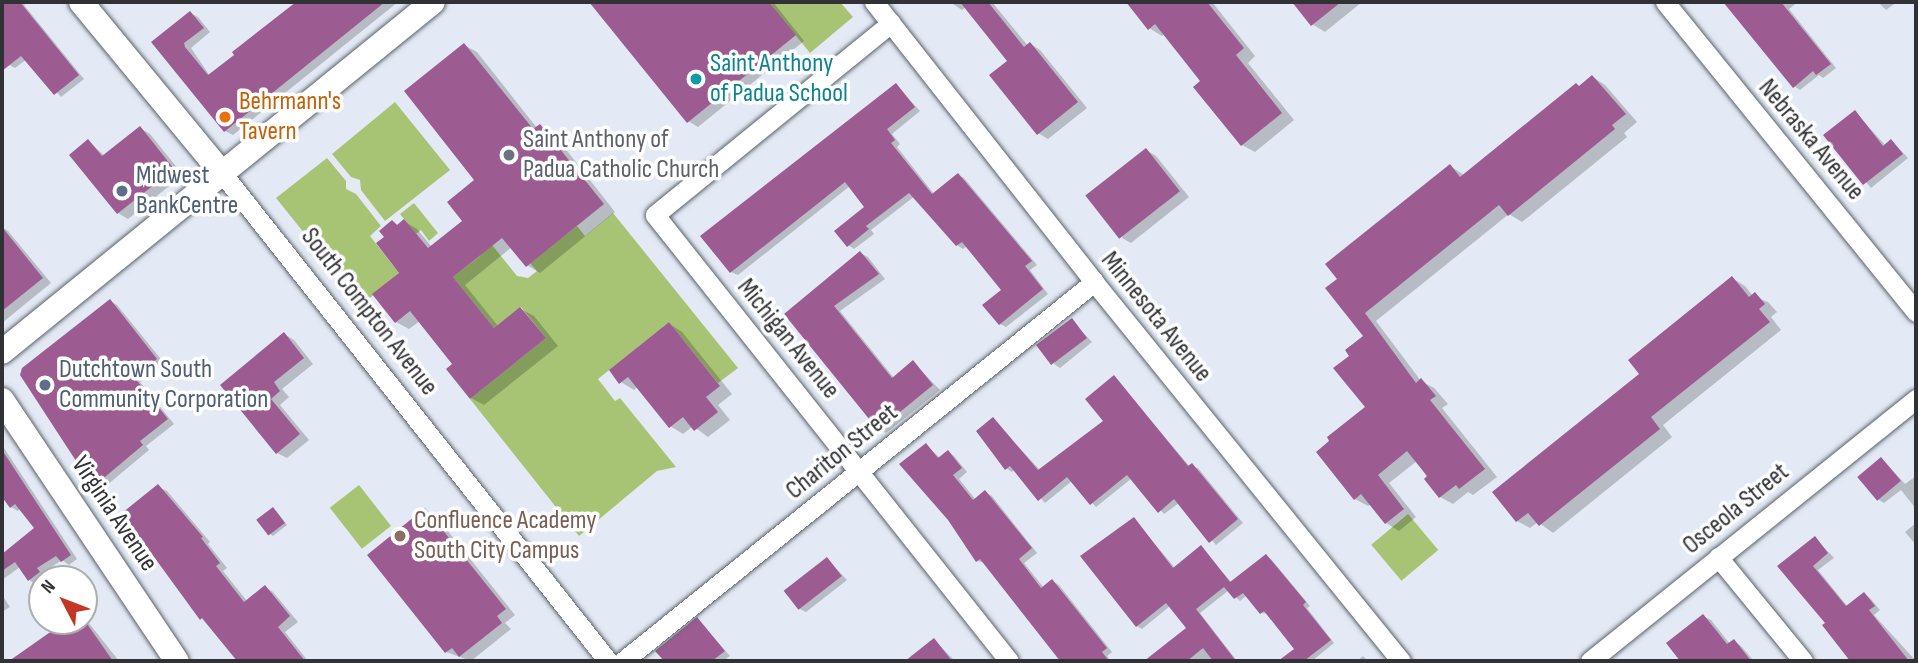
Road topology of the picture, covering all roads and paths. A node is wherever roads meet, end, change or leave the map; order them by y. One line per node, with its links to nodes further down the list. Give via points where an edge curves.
1 (81, 2): 6 (street, South Compton Avenue)
2 (433, 2): 6 (street)
3 (874, 2): 5 (street, Minnesota Avenue)
4 (1665, 2): 8 (street, Nebraska Avenue)
5 (891, 23): 7 (street, Minnesota Avenue); 12 (street, Michigan Avenue, via 655,215)
6 (222, 173): 9 (street); 15 (street, South Compton Avenue)
7 (1094, 282): 12 (street, Chariton Street); 18 (street, Minnesota Avenue)
8 (1916, 312)
9 (2, 352)
10 (1916, 399): 13 (street, Osceola Street)
11 (2, 400): 14 (street, Virginia Avenue)
12 (860, 472): 16 (street, Chariton Street); 17 (street, Michigan Avenue)
13 (1718, 557): 19 (street, Osceola Street); 20 (street)
14 (177, 661)
15 (608, 661)
16 (622, 661)
17 (1009, 661)
18 (1401, 661)
19 (1590, 661)
20 (1803, 661)

